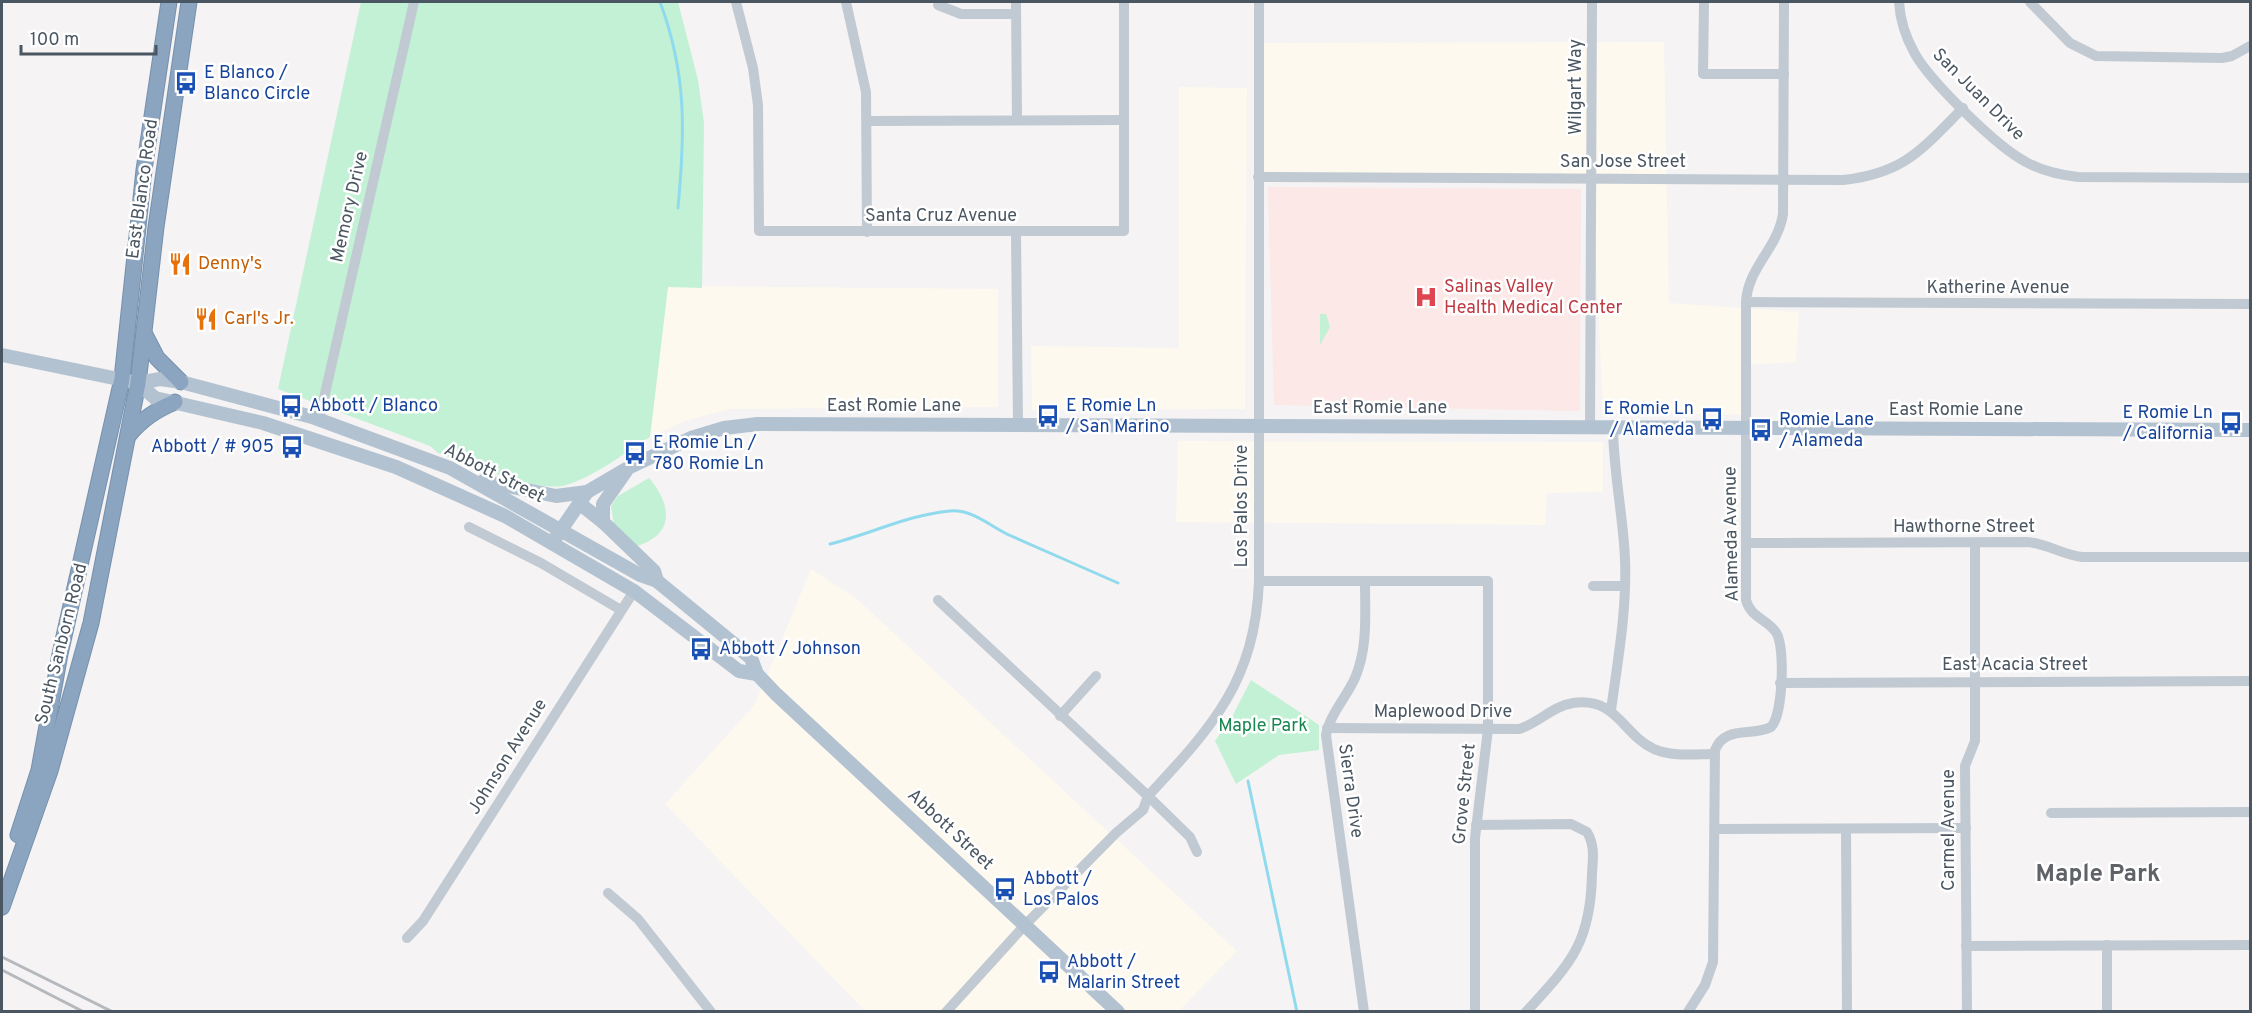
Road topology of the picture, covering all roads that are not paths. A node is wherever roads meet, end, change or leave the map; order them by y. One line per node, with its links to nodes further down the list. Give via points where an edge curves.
1 (169, 2): 32 (highway, East Blanco Road, via 144,170)
2 (189, 2): 30 (highway, East Blanco Road)
3 (414, 2): 36 (street, Memory Drive)
4 (736, 2): 26 (street, Santa Cruz Avenue, via 758,105 759,231)
5 (846, 2): 21 (street, via 865,81)
6 (1016, 2): 15 (street)
7 (1124, 2): 20 (street)
8 (1259, 2): 22 (street, Los Palos Drive)
9 (1592, 2): 23 (street, Wilgart Way)
10 (1704, 2): 17 (street, via 1703,74)
11 (1784, 2): 17 (street, Alameda Avenue)
12 (1899, 2): 18 (street, San Juan Drive, via 1915,54)
13 (2030, 2): 16 (street, via 2070,43 2096,56 2222,58)
14 (938, 5): 15 (street, via 961,14)
15 (1016, 14): 19 (street)
16 (2250, 46)
17 (1784, 74): 25 (street, Alameda Avenue)
18 (1963, 108): 24 (street, San Juan Drive, via 2027,164 2062,176); 25 (street, San Jose Street, via 1925,147 1897,167 1860,178)
19 (1017, 120): 20 (street); 21 (street)
20 (1124, 120): 27 (street, Santa Cruz Avenue, via 1124,231)
21 (867, 121): 26 (street)
22 (1258, 177): 23 (street, San Jose Street); 40 (street, Los Palos Drive)
23 (1592, 178): 25 (street, San Jose Street); 38 (street, Wilgart Way)
24 (2250, 178)
25 (1784, 179): 28 (street, Alameda Avenue, via 1782,225 1752,273)
26 (867, 232): 27 (street, Santa Cruz Avenue)
27 (1016, 232): 37 (street)
28 (1746, 302): 29 (street, Katherine Avenue); 41 (street, Alameda Avenue)
29 (2250, 304)
30 (144, 333): 33 (highway, via 157,358); 34 (highway, East Blanco Road)
31 (2, 355): 32 (main road, Abbott Street)
32 (122, 380): 34 (main road, Abbott Street); 72 (highway, South Sanborn Road, via 60,654)
33 (181, 382): 34 (main road, Abbott Street, via 160,379); 36 (main road, Abbott Street)
34 (138, 383): 35 (main road, Abbott Street, via 154,398); 43 (highway, South Sanborn Road)
35 (175, 402): 43 (highway, via 140,421); 50 (main road, Abbott Street, via 274,427 396,466 505,516)
36 (319, 420): 45 (main road, Abbott Street)
37 (1018, 424): 40 (main road, East Romie Lane); 44 (main road, East Romie Lane, via 743,425 691,438)
38 (1590, 425): 39 (main road, East Romie Lane); 40 (main road, East Romie Lane)
39 (1613, 425): 41 (main road, East Romie Lane); 58 (street)
40 (1258, 426): 55 (street, Los Palos Drive)
41 (1747, 427): 42 (main road, East Romie Lane); 51 (street, Alameda Avenue)
42 (2250, 430)
43 (128, 435): 72 (highway, South Sanborn Road, via 91,622)
44 (628, 468): 46 (main road, East Romie Lane); 47 (main road, via 603,504)
45 (471, 478): 46 (main road, via 556,496); 49 (main road, Abbott Street)
46 (583, 497): 47 (main road); 49 (main road, East Romie Lane)
47 (603, 522): 54 (main road, via 654,571)
48 (469, 527): 61 (street)
49 (560, 529): 50 (main road, East Romie Lane); 54 (main road, Abbott Street)
50 (552, 543): 59 (main road, Abbott Street)
51 (1746, 543): 52 (street, Hawthorne Street); 66 (street, Alameda Avenue, via 1747,604 1752,614 1777,635)
52 (1975, 543): 53 (street, Hawthorne Street, via 2035,543 2082,557); 64 (street, Carmel Avenue)
53 (2250, 557)
54 (657, 581): 62 (main road, Abbott Street, via 752,658)
55 (1258, 581): 56 (street); 73 (street, Los Palos Drive, via 1252,636 1232,693 1208,730)
56 (1365, 582): 69 (street, Sierra Drive, via 1361,661); 70 (street, Grove Street, via 1488,581)
57 (1593, 586): 58 (street)
58 (1625, 586): 67 (street)
59 (634, 591): 61 (street, Johnson Avenue); 62 (main road, Abbott Street, via 740,671)
60 (938, 600): 68 (street)
61 (621, 610): 85 (street, Johnson Avenue, via 423,921)
62 (757, 674): 84 (main road, Abbott Street)
63 (1096, 676): 68 (street)
64 (1975, 681): 65 (street, East Acacia Street); 66 (street, East Acacia Street); 77 (street, Carmel Avenue, via 1974,745 1965,766)
65 (2250, 681)
66 (1780, 683): 71 (street, Alameda Avenue, via 1779,709 1773,724 1760,731 1730,734 1721,740)
67 (1611, 710): 70 (street, Maplewood Drive, via 1574,703 1557,707 1526,727); 71 (street, via 1636,738 1654,749 1675,754)
68 (1060, 716): 73 (street)
69 (1327, 729): 70 (street, Maplewood Drive); 92 (street, Sierra Drive, via 1326,745)
70 (1488, 729): 76 (street, Grove Street)
71 (1714, 754): 78 (street)
72 (45, 770): 81 (highway, South Sanborn Road); 83 (highway, South Sanborn Road)
73 (1148, 796): 80 (street, via 1190,837); 84 (street, Los Palos Drive, via 1143,810)
74 (2250, 812): 75 (street)
75 (2051, 813)
76 (1476, 825): 93 (street, Grove Street); 94 (street, via 1571,824 1587,832 1593,845 1591,905 1584,935 1563,971)
77 (1966, 828): 79 (street); 88 (street, Carmel Avenue)
78 (1715, 829): 79 (street); 95 (street, via 1713,962 1705,986)
79 (1846, 829): 96 (street)
80 (1197, 852)
81 (2, 879)
82 (608, 893): 89 (street, via 638,919)
83 (2, 907)
84 (1025, 925): 90 (street, Los Palos Drive); 91 (main road, Abbott Street)
85 (407, 938)
86 (2108, 945): 87 (street); 88 (street); 98 (street)
87 (2250, 945)
88 (1966, 946): 97 (street, Carmel Avenue)
89 (711, 1011)
90 (946, 1011)
91 (1118, 1011)
92 (1364, 1011)
93 (1475, 1011)
94 (1526, 1011)
95 (1688, 1011)
96 (1847, 1011)
97 (1966, 1011)
98 (2108, 1011)

